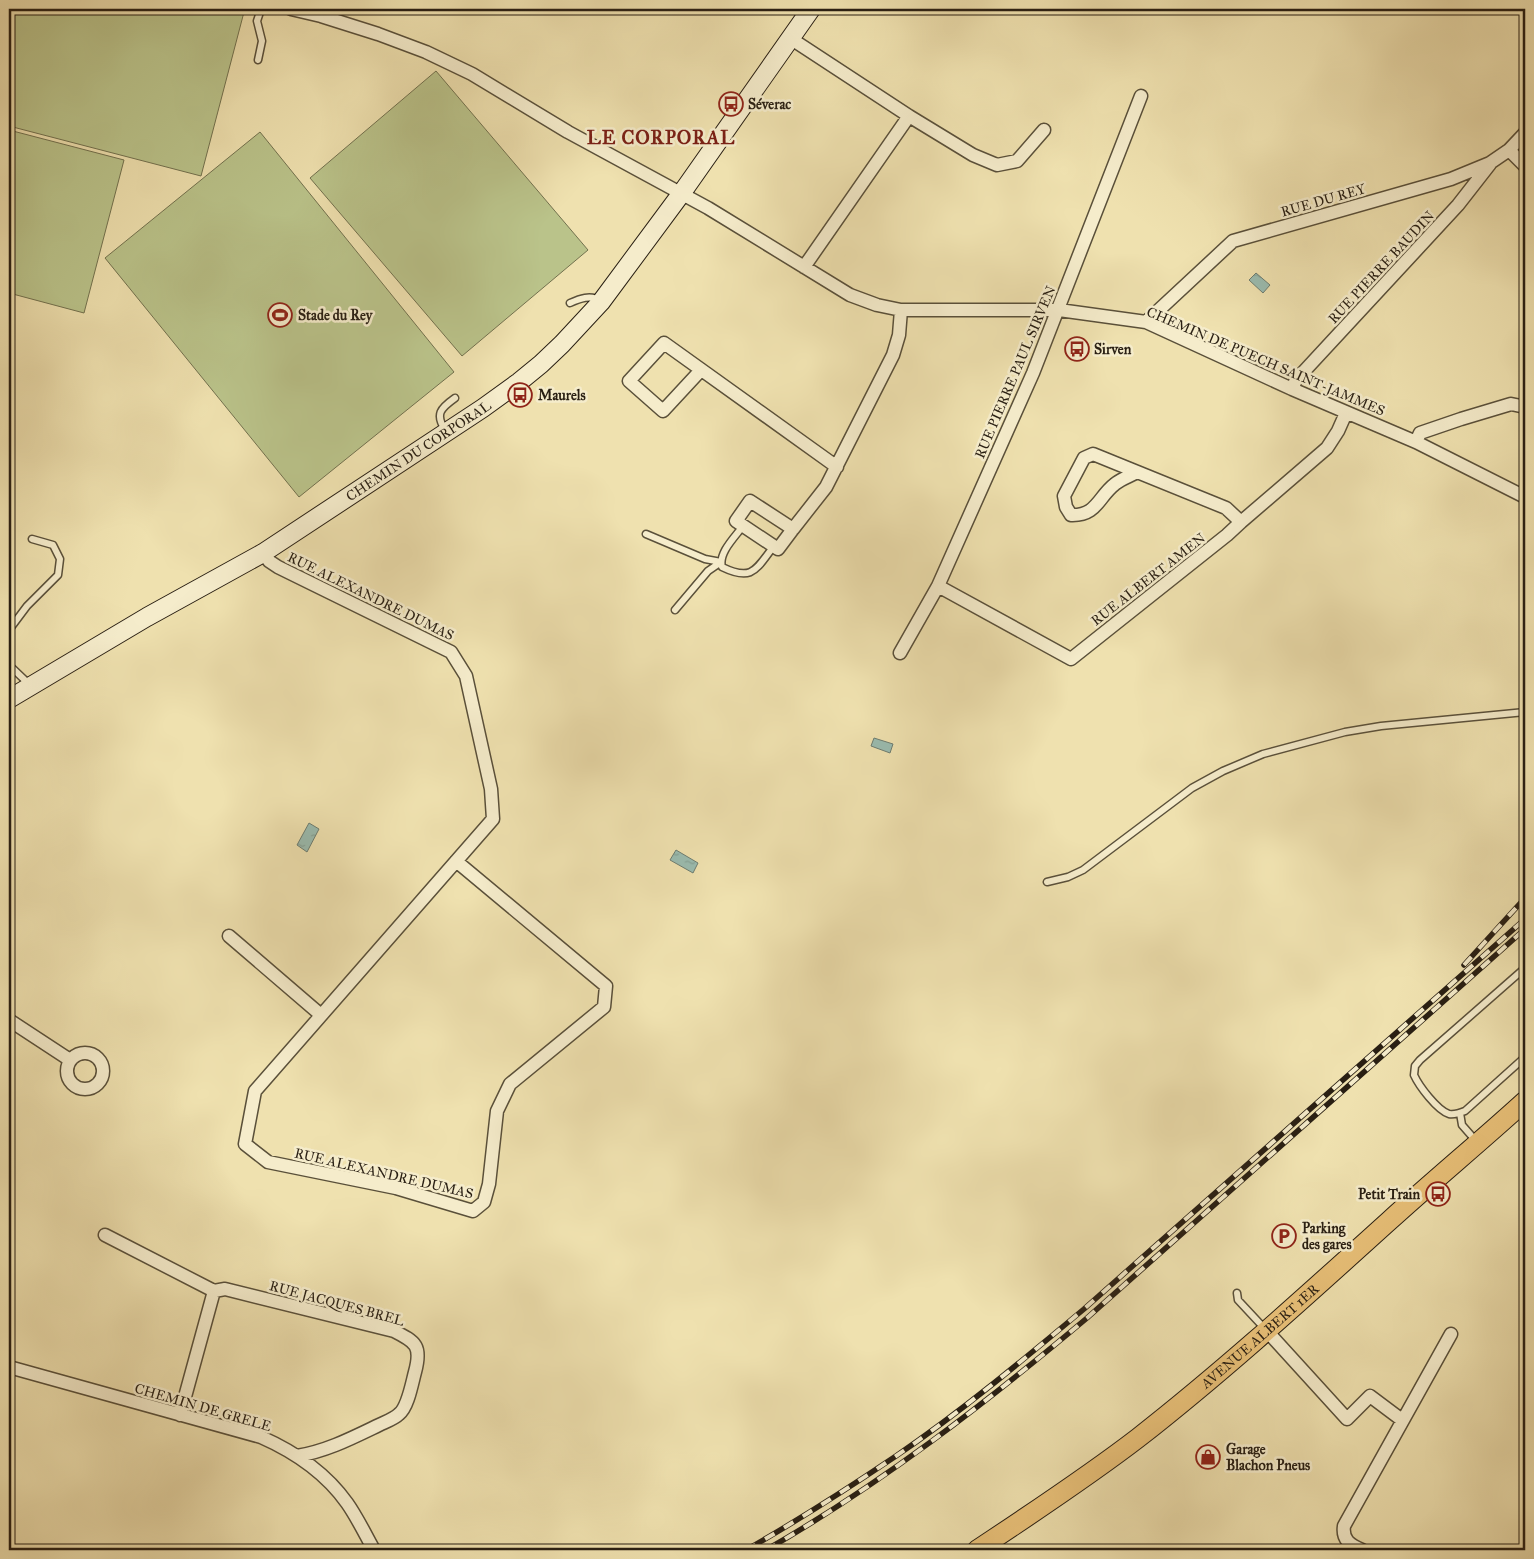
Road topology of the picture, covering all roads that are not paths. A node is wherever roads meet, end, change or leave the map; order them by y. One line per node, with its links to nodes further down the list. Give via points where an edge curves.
1 (261, 9): 5 (lane, via 257,21 262,41)
2 (291, 9): 14 (street, CHEMIN DE PUECH SAINT-JAMMES, via 378,34 426,52 472,74)
3 (811, 9): 4 (street, CHEMIN DU CORPORAL)
4 (790, 38): 7 (street); 14 (street, CHEMIN DU CORPORAL)
5 (258, 60)
6 (1141, 96): 20 (street, RUE PIERRE PAUL SIRVEN)
7 (909, 116): 8 (street, via 973,156 997,165 1017,161); 16 (street)
8 (1044, 130)
9 (1525, 133): 10 (street, RUE DU REY)
10 (1509, 150): 11 (street, RUE DU REY); 12 (street)
11 (1490, 163): 13 (street, RUE DU REY); 15 (street, RUE PIERRE BAUDIN)
12 (1525, 166)
13 (1451, 179): 15 (street, via 1459,181); 21 (street, RUE DU REY, via 1234,241)
14 (681, 194): 16 (street, CHEMIN DE PUECH SAINT-JAMMES); 17 (street, CHEMIN DU CORPORAL)
15 (1464, 198): 23 (street, RUE PIERRE BAUDIN, via 1296,380)
16 (804, 267): 19 (street, CHEMIN DE PUECH SAINT-JAMMES, via 850,295)
17 (601, 302): 18 (lane, via 596,298 583,298); 27 (street, CHEMIN DU CORPORAL, via 562,344 519,382)
18 (570, 303)
19 (901, 310): 20 (street, CHEMIN DE PUECH SAINT-JAMMES); 29 (street, via 893,355)
20 (1058, 310): 21 (street, CHEMIN DE PUECH SAINT-JAMMES); 40 (street, RUE PIERRE PAUL SIRVEN, via 1033,374)
21 (1146, 322): 23 (street, CHEMIN DE PUECH SAINT-JAMMES)
22 (701, 370): 22 (street, via 664,343 629,381 663,411); 29 (street)
23 (1292, 389): 26 (street, CHEMIN DE PUECH SAINT-JAMMES)
24 (455, 398): 27 (lane, via 440,415)
25 (1525, 407): 28 (street, via 1510,404 1461,419 1420,433)
26 (1346, 413): 28 (street, CHEMIN DE PUECH SAINT-JAMMES); 32 (street, RUE ALBERT AMEN, via 1326,448)
27 (447, 432): 38 (street, CHEMIN DU CORPORAL)
28 (1416, 442): 31 (street, CHEMIN DE PUECH SAINT-JAMMES)
29 (837, 467): 34 (street)
30 (1137, 472): 30 (street, via 1093,454 1084,458 1064,496 1066,507 1071,515 1082,515 1090,511 1115,483); 32 (street, via 1226,508)
31 (1525, 497)
32 (1241, 522): 40 (street, RUE ALBERT AMEN, via 1071,659)
33 (743, 526): 34 (street, via 736,521 750,501); 37 (street); 39 (lane)
34 (793, 530): 37 (street, via 778,550)
35 (646, 534): 39 (lane, via 705,560)
36 (32, 539): 42 (lane, via 53,545 60,559 58,575 27,606)
37 (774, 546): 39 (lane, via 755,570 746,574 735,574 722,568)
38 (263, 553): 45 (street, CHEMIN DU CORPORAL); 48 (street, RUE ALEXANDRE DUMAS, via 278,567 452,652 466,676 491,789 493,819)
39 (720, 562): 41 (lane, via 708,571)
40 (938, 586): 43 (street, RUE PIERRE PAUL SIRVEN)
41 (675, 610)
42 (9, 630)
43 (900, 653)
44 (9, 665): 45 (lane)
45 (32, 686): 46 (street, CHEMIN DU CORPORAL)
46 (9, 699)
47 (1525, 712): 49 (lane, via 1381,726 1263,754 1192,788 1083,870)
48 (456, 861): 52 (street, RUE ALEXANDRE DUMAS); 52 (street, RUE ALEXANDRE DUMAS, via 606,986 604,1007 510,1084 497,1110 484,1202 474,1211 396,1188 268,1162 245,1144 255,1091)
49 (1047, 882)
50 (229, 936): 52 (street)
51 (1525, 968): 57 (lane, via 1415,1066 1417,1081 1440,1108 1449,1114)
52 (321, 1015)
53 (9, 1020): 55 (street)
54 (1525, 1058): 57 (lane)
55 (70, 1060)
56 (1525, 1101): 58 (main road, AVENUE ALBERT 1ER)
57 (1460, 1113): 58 (lane, via 1462,1125)
58 (1478, 1143): 62 (main road, AVENUE ALBERT 1ER)
59 (105, 1235): 60 (street, RUE JACQUES BREL)
60 (214, 1291): 65 (street); 67 (street, RUE JACQUES BREL, via 225,1290 394,1331 412,1340 418,1350 406,1404 399,1415 347,1441)
61 (1237, 1293): 62 (lane, via 1238,1300)
62 (1266, 1330): 66 (street, via 1347,1419 1370,1396); 69 (main road, AVENUE ALBERT 1ER, via 1088,1476)
63 (1451, 1334): 66 (street)
64 (9, 1367): 65 (street, CHEMIN DE GRELE)
65 (180, 1415): 67 (street, CHEMIN DE GRELE, via 261,1437)
66 (1402, 1420): 70 (street, via 1344,1526 1346,1540)
67 (297, 1456): 68 (street, CHEMIN DE GRELE, via 317,1470 347,1503)
68 (374, 1550)
69 (977, 1550)
70 (1362, 1550)

